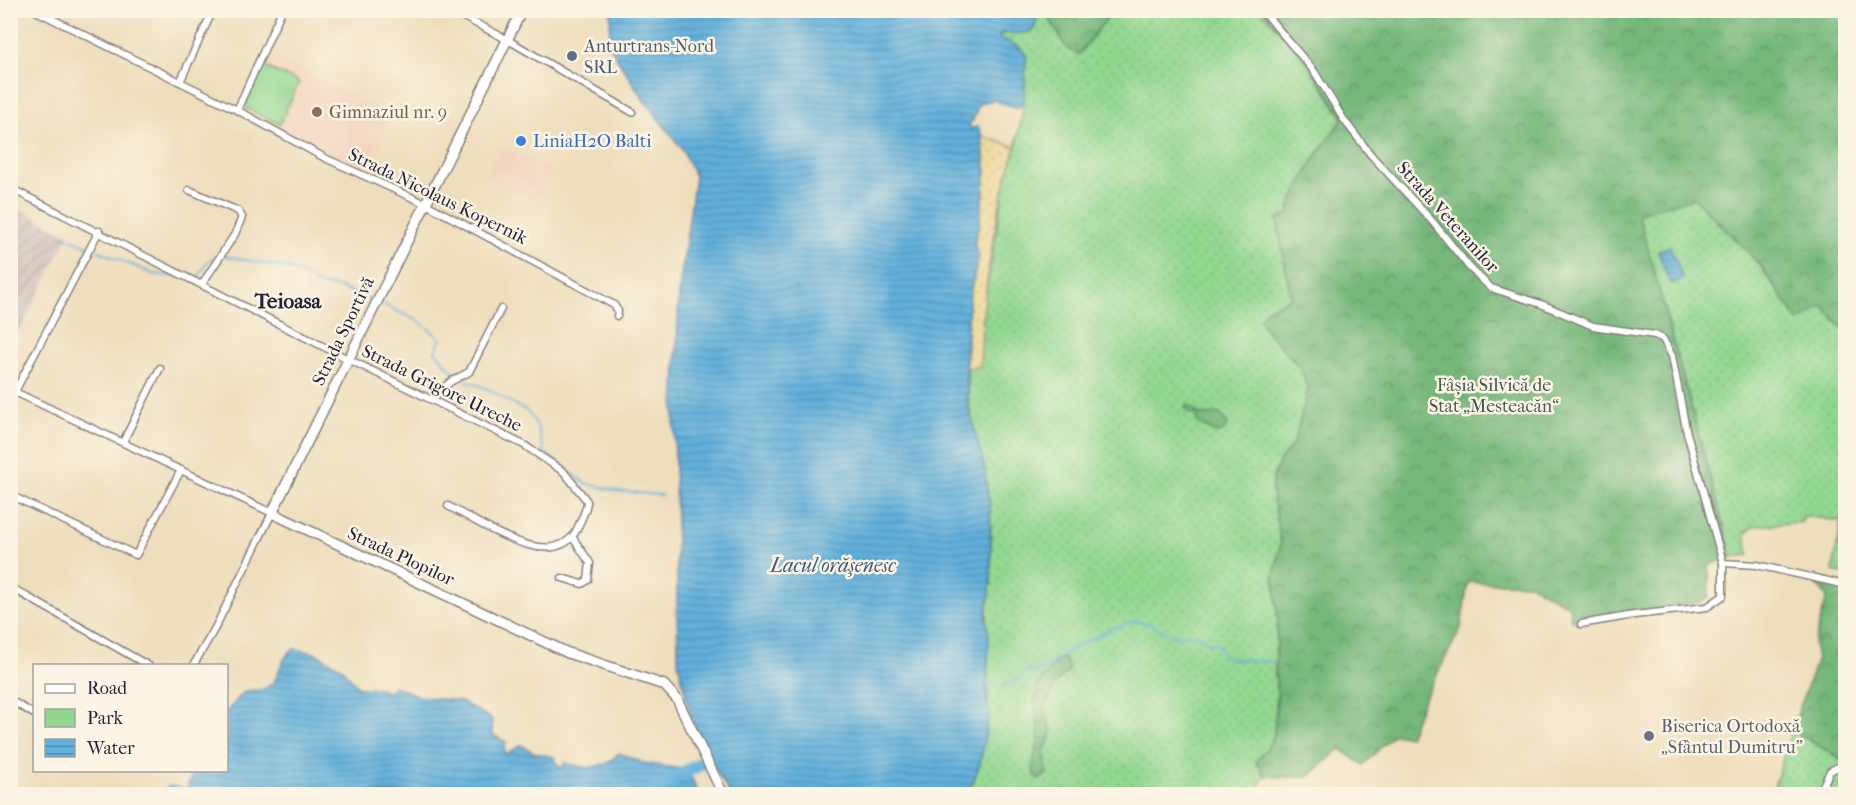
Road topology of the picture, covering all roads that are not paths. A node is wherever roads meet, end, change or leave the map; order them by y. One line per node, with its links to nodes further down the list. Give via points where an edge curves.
1 (34, 10): 8 (street, Strada Nicolaus Kopernik)
2 (213, 10): 8 (street)
3 (282, 10): 9 (street)
4 (450, 10): 7 (street)
5 (522, 10): 7 (street, Strada Sportivă)
6 (1262, 10): 29 (street, Strada Veteranilor, via 1314,71 1371,155 1491,288 1593,326 1663,339 1671,356 1686,429)
7 (508, 40): 10 (street); 13 (street, Strada Sportivă)
8 (180, 82): 9 (street, Strada Nicolaus Kopernik)
9 (237, 110): 13 (street, Strada Nicolaus Kopernik, via 325,158)
10 (632, 112)
11 (10, 188): 14 (street, Strada Grigore Ureche)
12 (189, 190): 15 (street, via 238,211 242,217)
13 (426, 204): 17 (street, Strada Nicolaus Kopernik, via 614,305); 18 (street, Strada Sportivă)
14 (99, 231): 15 (street, Strada Grigore Ureche); 20 (street)
15 (202, 284): 18 (street, Strada Grigore Ureche)
16 (501, 309): 21 (street, via 469,372 450,382)
17 (617, 316)
18 (348, 359): 21 (street, Strada Grigore Ureche); 27 (street, Strada Sportivă)
19 (160, 368): 23 (street)
20 (15, 392): 22 (street); 23 (street, Strada Plopilor)
21 (432, 399): 28 (street, Strada Grigore Ureche, via 524,445 564,472 587,501)
22 (10, 401)
23 (123, 442): 24 (street, Strada Plopilor)
24 (181, 470): 25 (street, via 136,555); 27 (street, Strada Plopilor)
25 (10, 495)
26 (448, 506): 28 (street, via 524,544 547,549 562,547)
27 (272, 513): 35 (street, Strada Sportivă); 39 (street, Strada Plopilor, via 558,648 664,685 677,699)
28 (573, 538): 30 (street, via 590,563 588,580 582,584)
29 (1723, 563): 31 (street, via 1757,565); 33 (street, Strada Veteranilor, via 1723,596 1714,605)
30 (562, 578)
31 (1845, 585)
32 (10, 587): 34 (street)
33 (1581, 624)
34 (145, 664)
35 (194, 664)
36 (10, 700): 37 (street)
37 (33, 713)
38 (1845, 763): 40 (street, via 1830,771)
39 (723, 795)
40 (1819, 795)

